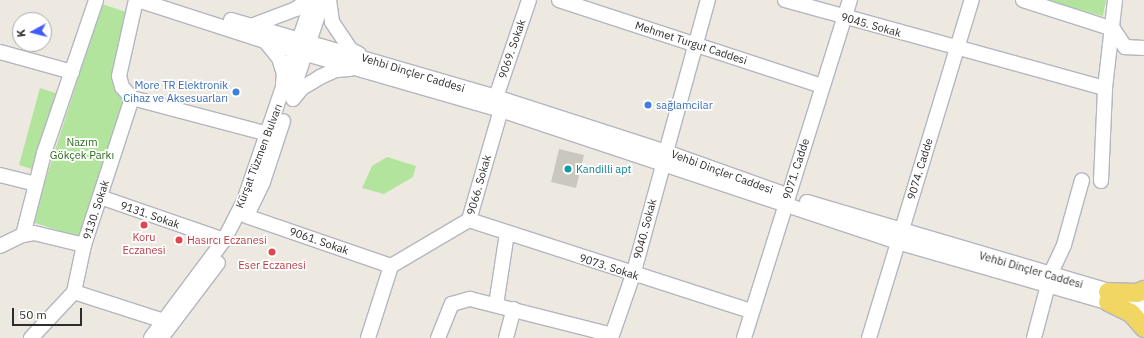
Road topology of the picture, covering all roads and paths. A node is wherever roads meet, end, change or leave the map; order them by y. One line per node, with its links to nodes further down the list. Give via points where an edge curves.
1 (96, 0): 28 (street)
2 (137, 0): 20 (street); 31 (street, via 119,76 122,87)
3 (169, 0): 18 (street)
4 (307, 0): 18 (street, via 296,9)
5 (313, 0): 22 (street, Kürşat Tüzmen Bulvarı)
6 (323, 0): 22 (street, Kürşat Tüzmen Bulvarı)
7 (329, 0): 26 (street, via 332,22 343,39 351,50)
8 (529, 0): 33 (street, 9069. Sokak)
9 (559, 0): 21 (street, Mehmet Turgut Caddesi)
10 (708, 0): 21 (street, 9040. Sokak)
11 (785, 0): 17 (street, 9045. Sokak)
12 (850, 0): 17 (street, 9071. Cadde)
13 (972, 0): 23 (street, 9074. Cadde)
14 (1023, 0): 16 (street)
15 (1115, 0): 19 (street)
16 (1044, 3): 19 (street)
17 (844, 17): 23 (street, 9045. Sokak); 29 (street, 9071. Cadde)
18 (251, 26): 22 (street)
19 (1113, 29): 24 (street, via 1124,47); 30 (street)
20 (266, 42): 22 (street); 32 (street, via 279,58 284,74)
21 (696, 45): 29 (street, Mehmet Turgut Caddesi); 35 (street, 9040. Sokak)
22 (304, 46): 26 (street, Vehbi Dinçler Caddesi); 27 (street); 32 (street, Kürşat Tüzmen Bulvarı)
23 (957, 48): 30 (street, 9045. Sokak); 46 (street, 9074. Cadde)
24 (1144, 48)
25 (0, 52): 28 (street)
26 (372, 60): 33 (street, Vehbi Dinçler Caddesi)
27 (358, 68): 32 (street, via 336,70 320,77); 33 (street)
28 (72, 72): 39 (street)
29 (822, 86): 41 (street, 9071. Cadde)
30 (1105, 88): 38 (street)
31 (132, 98): 34 (street); 40 (street, 9130. Sokak)
32 (284, 103): 34 (street, Kürşat Tüzmen Bulvarı); 42 (street, Kürşat Tüzmen Bulvarı, via 263,182)
33 (498, 103): 35 (street, Vehbi Dinçler Caddesi); 43 (street, 9066. Sokak)
34 (268, 134): 47 (street, Kürşat Tüzmen Bulvarı, via 244,201)
35 (664, 158): 41 (street, Vehbi Dinçler Caddesi); 51 (street, 9040. Sokak)
36 (0, 175): 39 (street)
37 (1082, 180): 52 (street, via 1064,245)
38 (1101, 181)
39 (36, 184): 45 (street)
40 (100, 197): 47 (street, 9131. Sokak); 48 (street, 9130. Sokak)
41 (786, 200): 46 (street, Vehbi Dinçler Caddesi); 59 (street, 9071. Cadde)
42 (246, 216): 50 (street, 9061. Sokak); 64 (street, Kürşat Tüzmen Bulvarı, via 199,291)
43 (469, 220): 44 (street, 9073. Sokak); 50 (street, 9066. Sokak)
44 (507, 233): 51 (street, 9073. Sokak); 57 (street)
45 (23, 235): 48 (street, via 47,234); 49 (street)
46 (899, 237): 52 (street, Vehbi Dinçler Caddesi); 70 (street, 9074. Cadde)
47 (224, 240): 61 (street, Kürşat Tüzmen Bulvarı)
48 (84, 245): 54 (street, 9130. Sokak)
49 (0, 246)
50 (391, 266): 66 (street)
51 (633, 275): 59 (street, 9073. Sokak); 63 (street, 9040. Sokak)
52 (1049, 280): 55 (street, Vehbi Dinçler Caddesi); 71 (street)
53 (1144, 290): 55 (main road)
54 (74, 292): 61 (street); 65 (street)
55 (1108, 297): 56 (street, Vehbi Dinçler Caddesi); 60 (street); 62 (main road, via 1131,314)
56 (1144, 301)
57 (496, 305): 58 (street); 67 (street, via 470,299 452,304)
58 (514, 309): 63 (street); 68 (street)
59 (751, 311): 69 (street, 9071. Cadde)
60 (1144, 313)
61 (164, 320): 64 (street, Kürşat Tüzmen Bulvarı)
62 (1144, 328)
63 (612, 336)
64 (163, 337)
65 (31, 338)
66 (368, 338)
67 (438, 338)
68 (506, 338)
69 (744, 338)
70 (869, 338)
71 (1034, 338)

